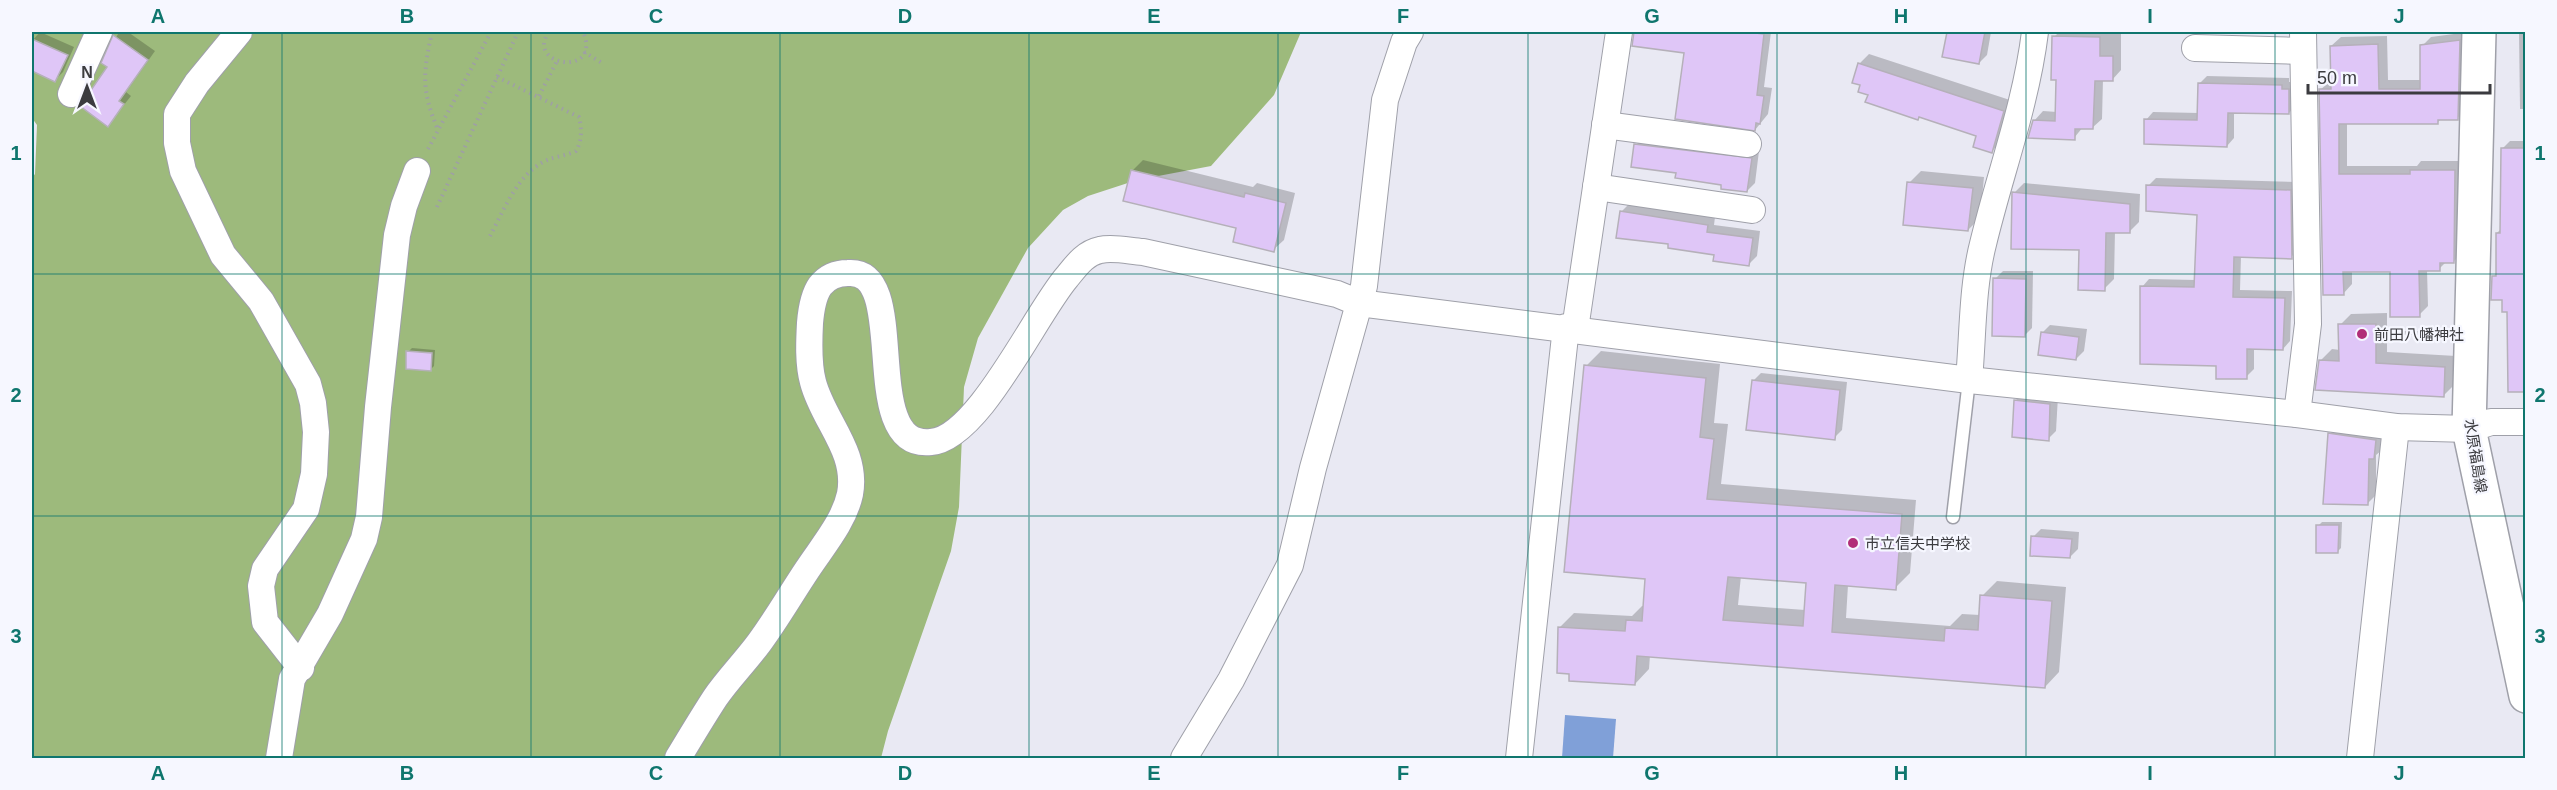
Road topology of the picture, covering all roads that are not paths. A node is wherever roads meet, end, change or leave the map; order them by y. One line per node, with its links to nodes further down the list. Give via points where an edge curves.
1 (99, 32): 9 (street)
2 (239, 32): 23 (street, via 177,114 177,143 183,171 223,255 261,302 308,384 313,403 314,474 306,509 265,569 261,586 265,622)
3 (1410, 32): 15 (street, via 1385,100)
4 (1619, 32): 10 (street)
5 (2035, 32): 17 (street, via 2021,108 1983,244)
6 (2479, 32): 21 (main road, 水原福島線)
7 (2303, 41): 8 (street); 18 (street, via 2308,324)
8 (2195, 48)
9 (71, 94)
10 (1605, 125): 11 (street); 13 (street)
11 (1748, 144)
12 (417, 171): 23 (street, via 397,236 364,539)
13 (1596, 187): 14 (street); 16 (street)
14 (1752, 210)
15 (1359, 303): 16 (street); 26 (street, via 1337,294 1143,252 1099,250 1083,258 1059,285 999,382 974,414 959,430 936,442 923,443 910,439 898,423 886,369 878,296 868,278 853,272 837,273 825,280 817,289 811,312 811,368 813,384 847,454 850,495 836,526 760,642 717,696); 27 (street, via 1312,468 1290,564 1231,680)
16 (1570, 328): 17 (street); 28 (street)
17 (1969, 380): 18 (street); 22 (lane)
18 (2296, 414): 20 (street)
19 (2526, 422): 21 (street, via 2491,422)
20 (2396, 427): 21 (street); 29 (street)
21 (2469, 429): 24 (main road, 水原福島線)
22 (1953, 518)
23 (301, 668): 25 (street, via 292,679)
24 (2526, 696)
25 (279, 759)
26 (678, 759)
27 (1185, 759)
28 (1520, 759)
29 (2360, 759)

